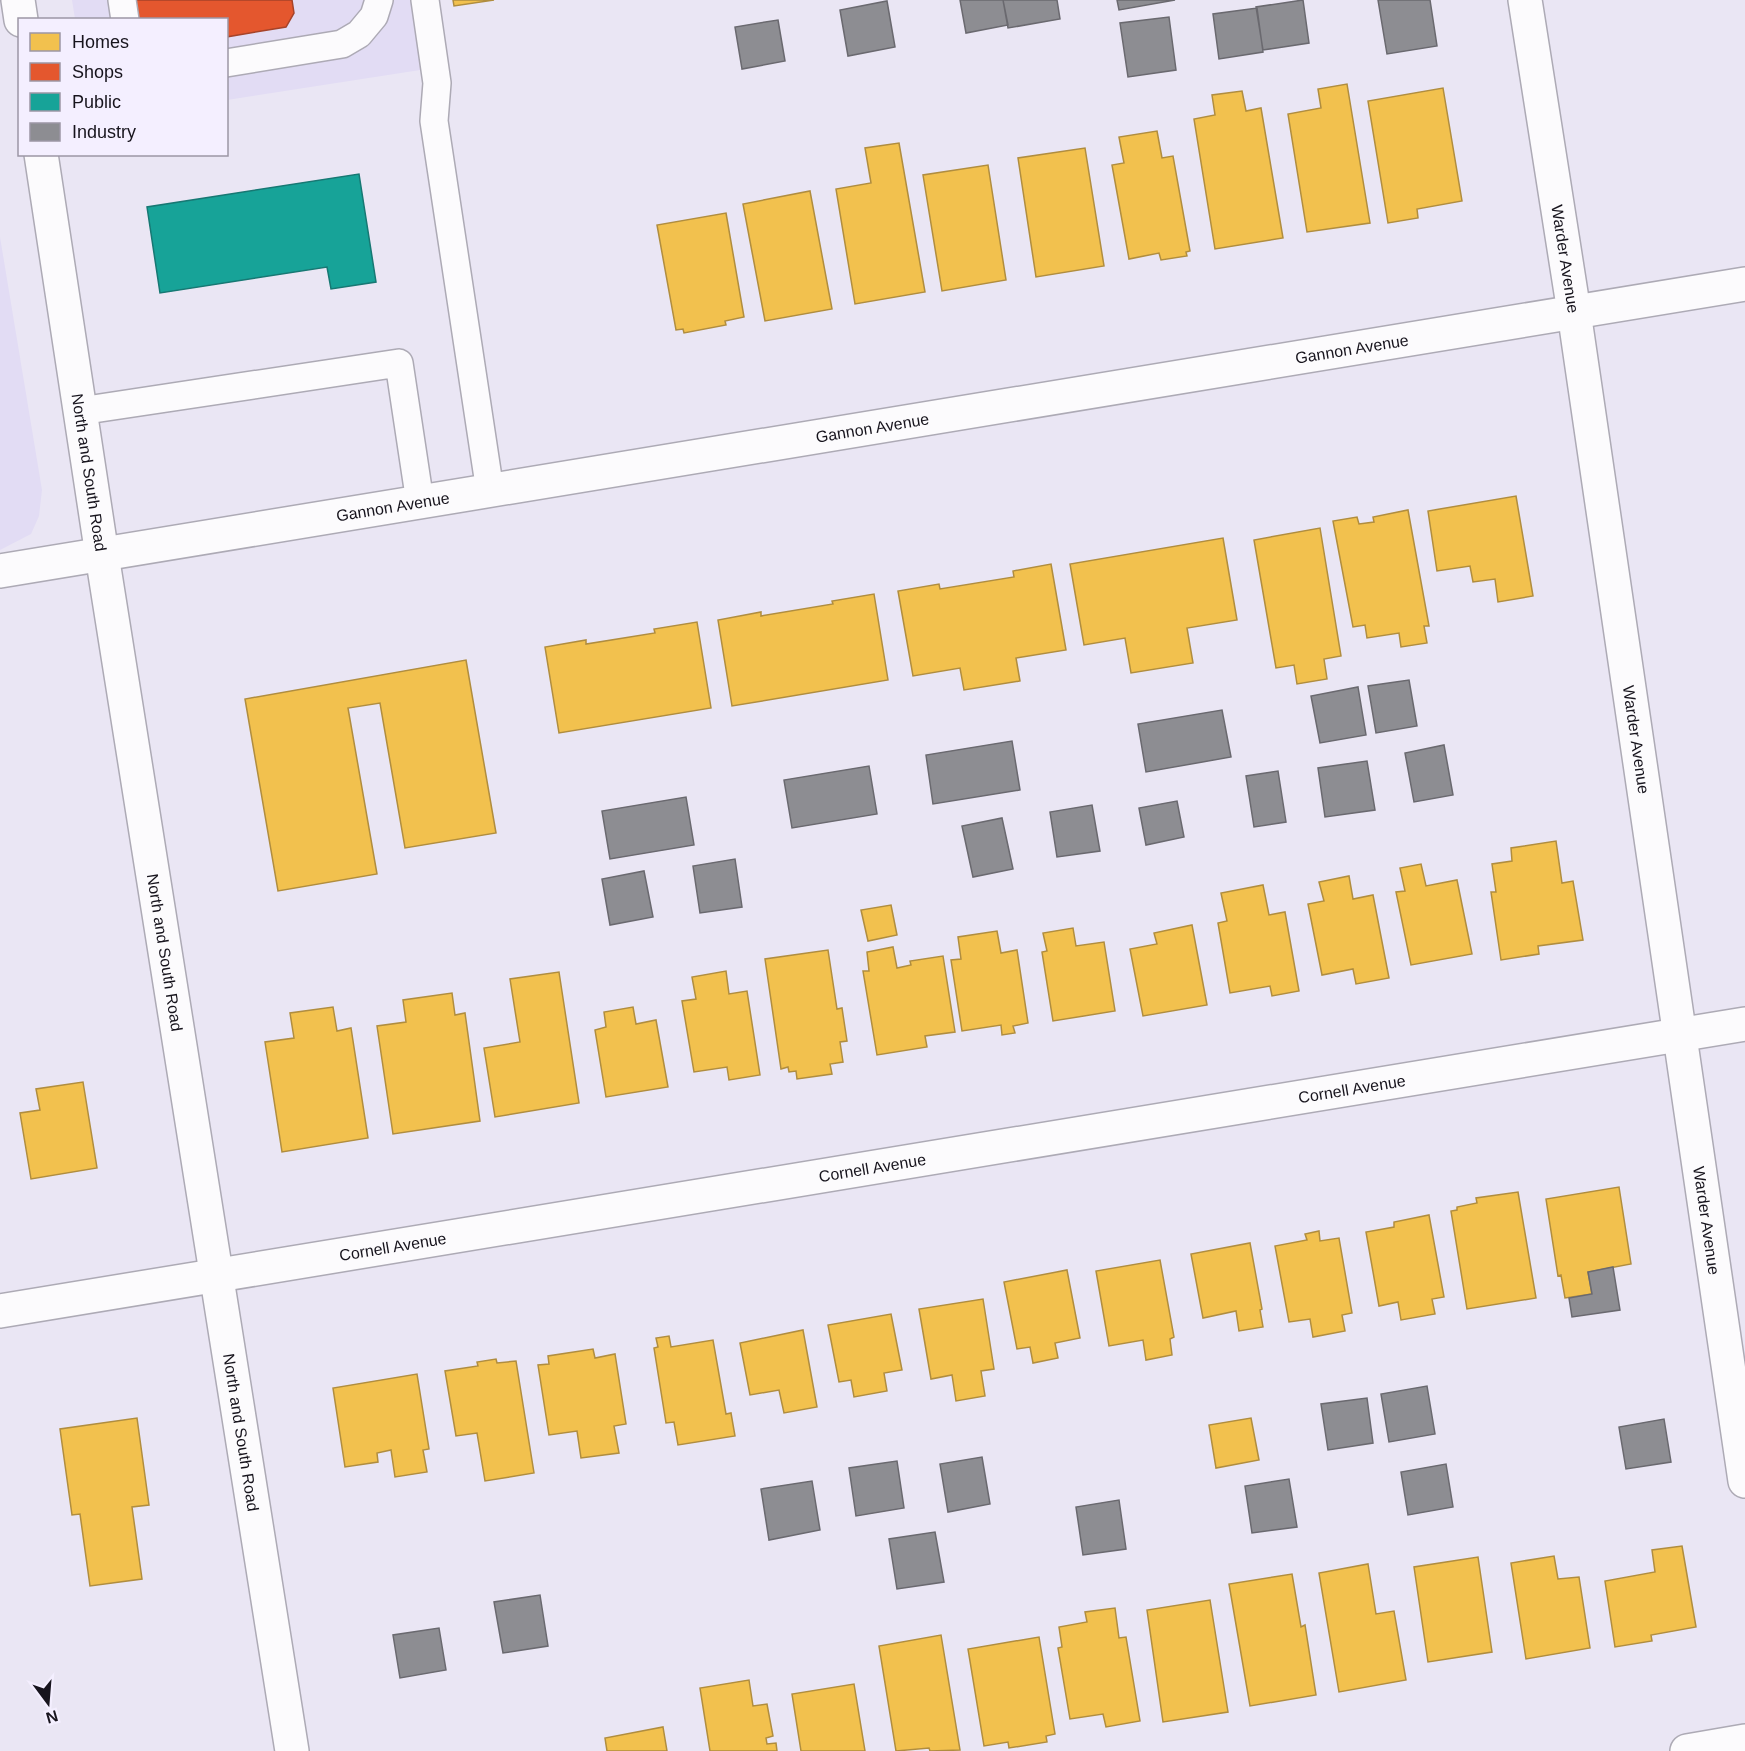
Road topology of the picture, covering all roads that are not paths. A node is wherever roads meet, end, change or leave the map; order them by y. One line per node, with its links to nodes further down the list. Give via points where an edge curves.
1 (18, 0): 6 (street)
2 (122, 0): 7 (lane)
3 (379, 0): 8 (lane, via 374,16 359,34 342,44)
4 (425, 0): 13 (lane, via 437,83 434,121)
5 (1525, 0): 11 (street, Warder Avenue)
6 (21, 18)
7 (125, 18)
8 (228, 63)
9 (41, 156): 12 (street, North and South Road)
10 (1745, 284): 11 (street, Gannon Avenue)
11 (1574, 312): 13 (street, Gannon Avenue); 18 (street, Warder Avenue)
12 (80, 411): 14 (lane, via 399,363); 15 (street, North and South Road)
13 (490, 491): 14 (street, Gannon Avenue)
14 (420, 502): 15 (street, Gannon Avenue)
15 (102, 555): 16 (street, Gannon Avenue); 19 (street, North and South Road)
16 (0, 571)
17 (1745, 1024): 18 (street, Cornell Avenue)
18 (1679, 1035): 19 (street, Cornell Avenue); 21 (street, Warder Avenue)
19 (218, 1276): 20 (street, Cornell Avenue); 23 (street, North and South Road)
20 (0, 1311)
21 (1745, 1481)
22 (1745, 1741): 24 (street)
23 (292, 1751)
24 (1687, 1751)

